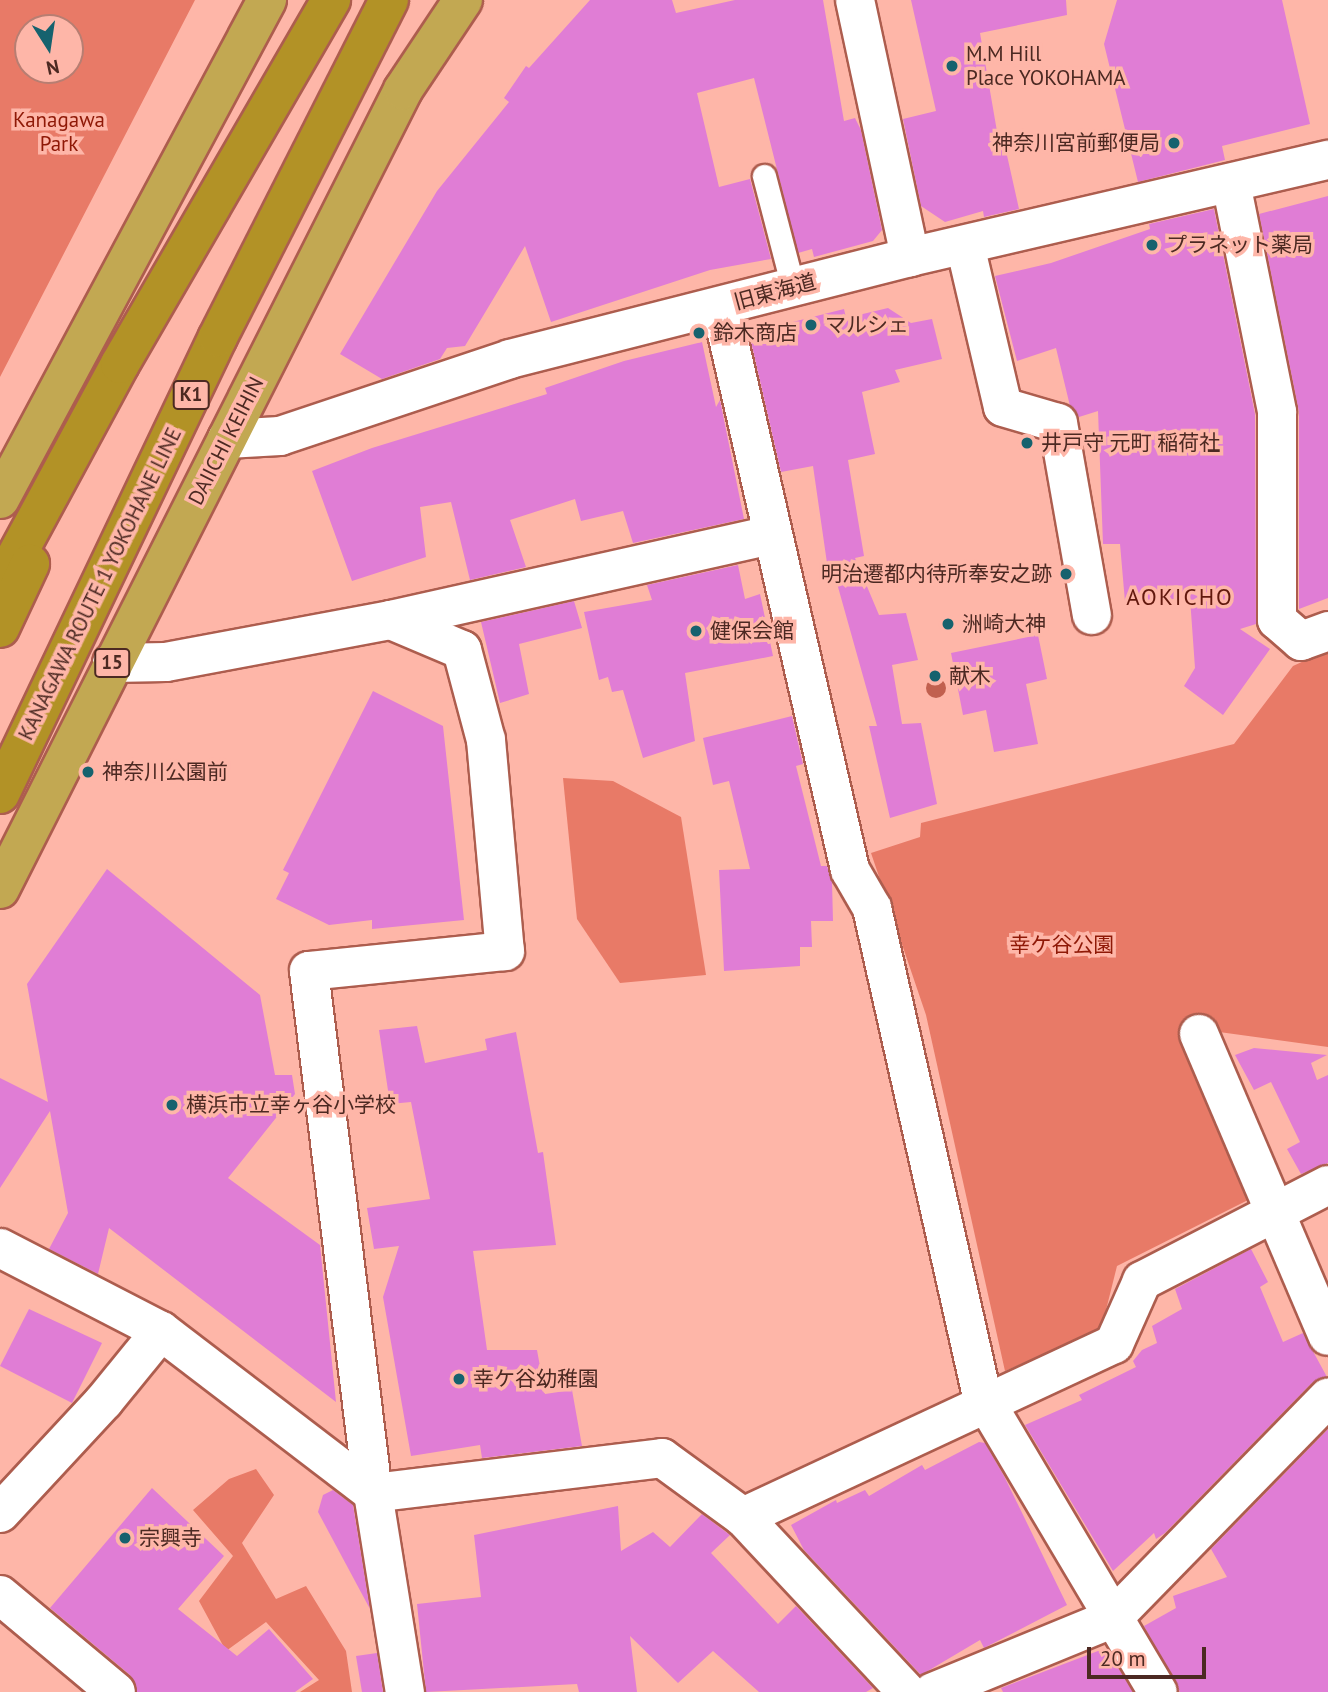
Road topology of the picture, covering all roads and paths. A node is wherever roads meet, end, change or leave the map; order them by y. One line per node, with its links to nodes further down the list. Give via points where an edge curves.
1 (267, 0): 15 (highway)
2 (331, 0): 13 (highway)
3 (389, 0): 23 (highway, KANAGAWA ROUTE 1 YOKOHANE LINE / K1, via 224,325)
4 (463, 0): 14 (highway, DAIICHI KEIHIN / 15, via 403,90)
5 (855, 0): 10 (street)
6 (1328, 160): 8 (street, 旧東海道)
7 (764, 176): 11 (lane)
8 (1231, 183): 9 (street, 旧東海道); 21 (street, via 1277,412 1278,620 1301,641)
9 (965, 245): 10 (street, 旧東海道); 18 (street, via 1003,407 1058,423)
10 (910, 257): 11 (street, 旧東海道)
11 (793, 287): 12 (street, 旧東海道)
12 (721, 307): 14 (street, 旧東海道, via 510,359 280,436); 16 (street)
13 (120, 364): 17 (highway); 20 (highway)
14 (227, 439): 22 (highway, DAIICHI KEIHIN / 15)
15 (0, 499)
16 (771, 535): 19 (street); 32 (street, via 850,870 872,908)
17 (0, 586)
18 (1092, 615)
19 (391, 620): 22 (street, via 179,660); 33 (street, via 462,650 486,740 505,951 309,971)
20 (0, 628)
21 (1328, 631)
22 (112, 663): 24 (highway, DAIICHI KEIHIN / 15)
23 (0, 794)
24 (0, 889)
25 (1199, 1034): 27 (street)
26 (1328, 1185): 27 (street)
27 (1273, 1213): 30 (street); 32 (street, via 1142,1281 1114,1344)
28 (0, 1248): 29 (street)
29 (161, 1331): 33 (street); 34 (street, via 104,1401)
30 (1328, 1336)
31 (1328, 1398): 37 (street)
32 (986, 1402): 35 (street); 37 (street)
33 (373, 1493): 35 (street, via 662,1458); 39 (street)
34 (0, 1513)
35 (743, 1517): 40 (street)
36 (0, 1595): 38 (street)
37 (1113, 1618): 41 (street); 42 (street)
38 (116, 1692)
39 (405, 1692)
40 (907, 1692)
41 (933, 1692)
42 (1158, 1692)

